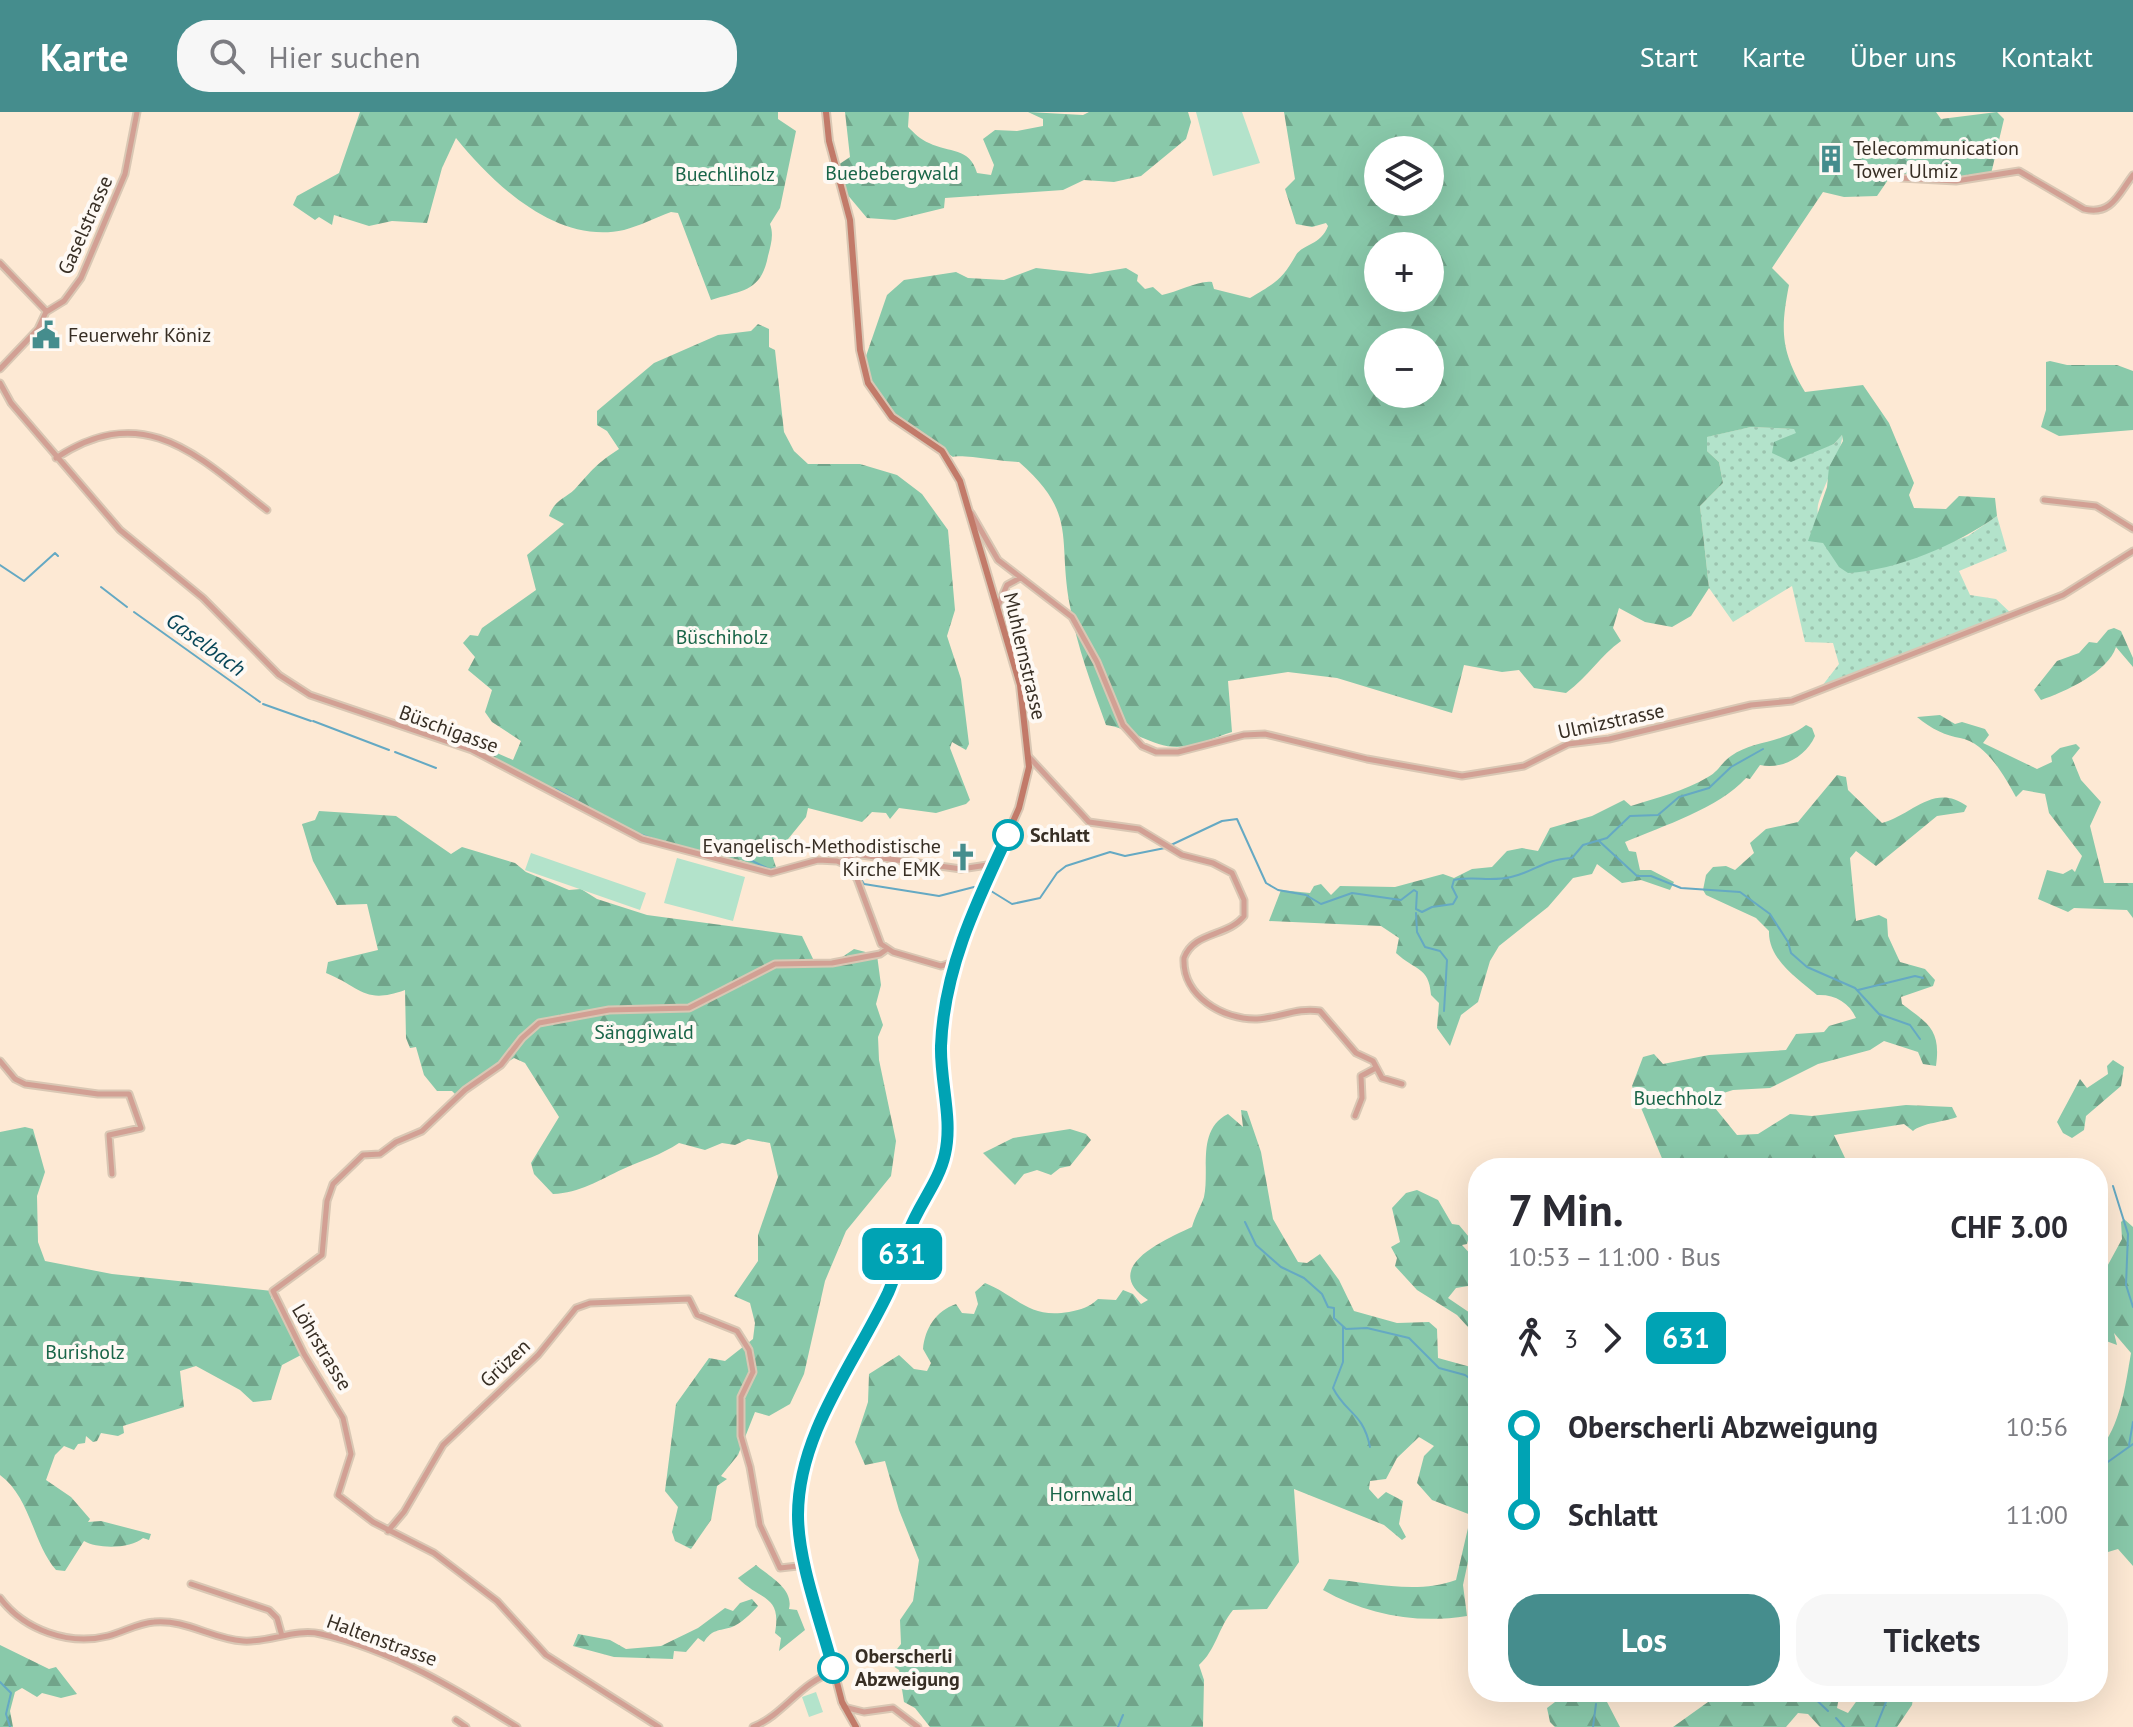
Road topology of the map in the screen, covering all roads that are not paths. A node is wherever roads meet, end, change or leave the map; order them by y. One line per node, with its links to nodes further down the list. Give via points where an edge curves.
1 (137, 112): 6 (street, Gaselstrasse, via 125,174 84,272 64,301)
2 (826, 112): 12 (street, Muhlernstrasse, via 850,220 860,350 868,383 892,417 948,458)
3 (1863, 167): 4 (street, via 1901,178 1956,181 2019,171 2094,211 2112,204)
4 (2133, 175)
5 (0, 263): 6 (street)
6 (46, 312): 7 (street, Gaselstrasse, via 38,329)
7 (0, 369)
8 (0, 383): 9 (street, Büschigasse)
9 (56, 458): 11 (street, via 100,437 155,435 218,470); 18 (street, Büschigasse, via 128,538 203,598 279,675 310,695 472,750 642,839 762,872 782,872 825,859)
10 (2044, 500): 13 (street, via 2096,506)
11 (267, 510)
12 (971, 513): 15 (street, Ulmizstrasse, via 992,553); 16 (street, Muhlernstrasse)
13 (2133, 529)
14 (2133, 551): 15 (street, Ulmizstrasse, via 2063,595 1792,701 1563,745 1517,768 1456,776 1265,734 1183,752 1146,748 1123,725 1072,617)
15 (1022, 577): 16 (street, via 1007,585)
16 (998, 606): 17 (street, Muhlernstrasse, via 1023,700)
17 (1029, 757): 19 (street, Muhlernstrasse, via 1022,798); 25 (street, via 1089,822 1139,829 1182,855 1232,873 1244,900 1244,916 1195,942 1184,958 1188,982 1201,999 1221,1012 1253,1019 1320,1011 1356,1053 1373,1061)
18 (841, 862): 19 (street, Büschigasse, via 854,854 961,869); 20 (street, via 857,879 876,936)
19 (994, 864): 21 (street, Muhlernstrasse)
20 (887, 949): 22 (street); 29 (street, Löhrstrasse, via 832,963 775,964 689,1008 631,1008 548,1020 422,1131 380,1154 363,1155 333,1184 322,1255 276,1286 273,1295 343,1418 351,1454 338,1495)
21 (954, 962): 22 (street); 23 (street, Muhlernstrasse)
22 (941, 966): 23 (street)
23 (950, 978): 30 (street, Muhlernstrasse, via 941,1059 945,1154 887,1295 845,1369 808,1458 798,1515)
24 (0, 1061): 28 (street, via 25,1084 129,1094 141,1128 109,1135)
25 (1374, 1069): 26 (street, via 1386,1081); 27 (street, via 1361,1076 1362,1098)
26 (1402, 1084)
27 (1355, 1116)
28 (112, 1174)
29 (388, 1531): 30 (street, Grüzen, via 443,1445 538,1355 576,1308 689,1299 697,1315 737,1331 749,1350 753,1372 741,1397 739,1428 760,1525 780,1568); 40 (street, Löhrstrasse, via 434,1553 505,1609 546,1655)
30 (807, 1565): 34 (street, Muhlernstrasse)
31 (191, 1584): 33 (street, via 266,1608 277,1618)
32 (0, 1598): 33 (street, Haltenstrasse, via 25,1622 77,1639 157,1621 245,1641)
33 (282, 1636): 39 (street, Haltenstrasse, via 324,1635 429,1673)
34 (834, 1672): 35 (street, Muhlernstrasse); 37 (street, via 811,1681)
35 (844, 1707): 42 (street, Muhlernstrasse); 43 (street, via 862,1712 893,1708)
36 (456, 1720): 38 (street)
37 (771, 1722): 41 (street)
38 (466, 1727)
39 (517, 1727)
40 (659, 1727)
41 (753, 1727)
42 (856, 1727)
43 (918, 1727)

